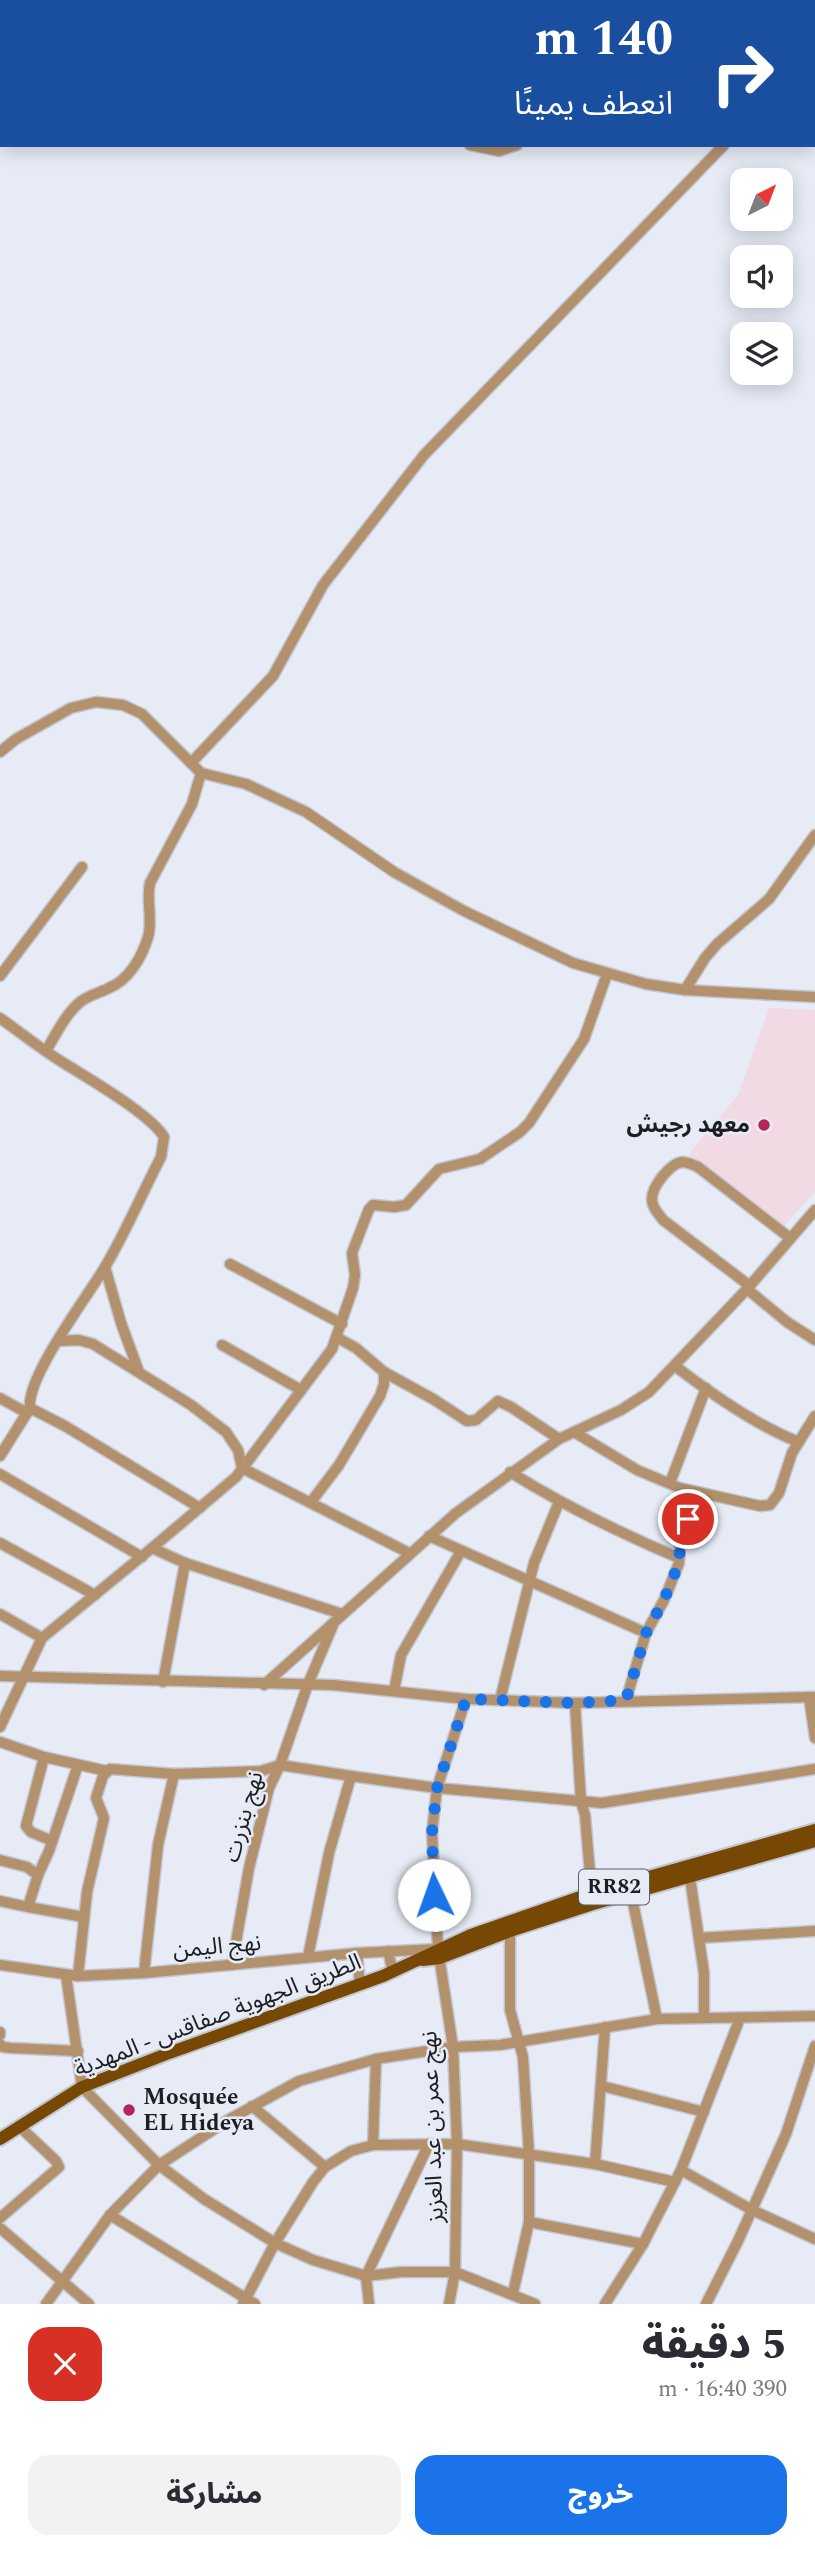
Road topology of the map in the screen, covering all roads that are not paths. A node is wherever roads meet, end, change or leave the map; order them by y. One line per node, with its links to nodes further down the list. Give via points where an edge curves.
1 (480, 147): 2 (street, via 499,151)
2 (511, 147)
3 (722, 147): 5 (street, via 424,455 323,585 273,676)
4 (0, 752): 5 (street, via 71,708 96,702 123,705 142,714)
5 (191, 763): 6 (street)
6 (201, 773): 9 (street, via 275,796 464,911 573,963); 14 (street, via 197,793 150,883 149,936 138,960 122,981 71,1010)
7 (815, 835): 11 (street, via 769,899 717,944)
8 (82, 867): 10 (street)
9 (607, 974): 11 (street); 20 (street, via 584,1039 528,1123 480,1159 439,1169 406,1205 369,1209 352,1253 355,1275)
10 (0, 976)
11 (685, 990): 12 (street)
12 (815, 997)
13 (0, 1018): 14 (street)
14 (46, 1051): 18 (street, via 106,1088 164,1137 161,1157)
15 (815, 1210): 16 (street)
16 (790, 1238): 19 (street); 19 (street, via 698,1167 678,1163 665,1174 652,1196 663,1220)
17 (230, 1264): 20 (street)
18 (105, 1267): 23 (street); 26 (street)
19 (749, 1288): 22 (street); 25 (street)
20 (342, 1325): 21 (street)
21 (338, 1338): 27 (street); 29 (street)
22 (815, 1340)
23 (59, 1341): 26 (street, via 89,1342); 31 (street, via 33,1388)
24 (222, 1345): 29 (street)
25 (675, 1366): 28 (street); 33 (street, via 641,1398)
26 (139, 1372): 37 (street, via 226,1432 238,1450)
27 (384, 1372): 34 (street, via 467,1421 476,1420 498,1401); 41 (street, via 380,1396)
28 (706, 1388): 35 (street, via 775,1433); 40 (street)
29 (301, 1390): 37 (street)
30 (0, 1398): 31 (street)
31 (29, 1410): 36 (street); 43 (street, via 65,1426)
32 (815, 1416): 35 (street)
33 (574, 1432): 34 (street); 40 (street, via 637,1470)
34 (559, 1439): 38 (street)
35 (799, 1442): 40 (street, via 770,1505)
36 (0, 1456)
37 (242, 1468): 41 (street); 43 (street)
38 (510, 1472): 42 (street); 44 (street)
39 (0, 1474): 49 (street)
40 (675, 1485): 50 (street, via 689,1507)
41 (311, 1502): 48 (street)
42 (559, 1502): 50 (street); 52 (street)
43 (200, 1508): 46 (street)
44 (429, 1536): 47 (street); 48 (street)
45 (0, 1543): 53 (street)
46 (152, 1548): 49 (street); 51 (street)
47 (460, 1550): 52 (street); 63 (street, via 401,1655)
48 (409, 1553): 55 (street)
49 (142, 1557): 53 (street)
50 (679, 1558): 56 (street)
51 (185, 1563): 55 (street); 60 (street)
52 (530, 1582): 56 (street); 66 (street)
53 (95, 1595): 57 (street)
54 (0, 1614): 57 (street)
55 (338, 1618): 61 (street, نهج بنزرت); 62 (street)
56 (646, 1633): 67 (street)
57 (42, 1638): 59 (street)
58 (0, 1676): 59 (street)
59 (22, 1677): 60 (street); 69 (street)
60 (163, 1682): 62 (street)
61 (308, 1684): 62 (street); 63 (street); 74 (street, نهج بنزرت)
62 (264, 1685)
63 (394, 1691): 65 (street)
64 (812, 1697): 67 (street); 70 (street)
65 (466, 1699): 66 (street); 79 (street, نهج عمر بن عبد العزيز)
66 (500, 1700): 68 (street)
67 (626, 1700): 68 (street)
68 (575, 1703): 80 (street)
69 (0, 1727)
70 (815, 1738)
71 (0, 1742): 72 (street)
72 (44, 1757): 73 (street); 81 (street, via 26,1826)
73 (78, 1765): 76 (street); 81 (street)
74 (280, 1765): 77 (street, via 261,1771); 78 (street); 99 (street, نهج بنزرت, via 269,1788 248,1868)
75 (815, 1769): 80 (street, via 602,1803)
76 (107, 1771): 77 (street); 90 (street, via 96,1798 104,1818)
77 (174, 1774): 101 (street, via 158,1845)
78 (351, 1776): 79 (street); 97 (street, via 329,1853)
79 (437, 1788): 80 (street); 96 (street, نهج عمر بن عبد العزيز, via 432,1856)
80 (581, 1802): 87 (street)
81 (52, 1840): 84 (street)
82 (813, 1840): 85 (main road, الطريق الجهوية صفاقس - المهدية / RR82); 87 (main road, الطريق الجهوية صفاقس - المهدية / RR82)
83 (0, 1860): 84 (street)
84 (38, 1875): 89 (street)
85 (690, 1878): 86 (main road, الطريق الجهوية صفاقس - المهدية / RR82); 93 (street)
86 (631, 1893): 87 (main road, الطريق الجهوية صفاقس - المهدية / RR82); 108 (street)
87 (593, 1899): 91 (main road, الطريق الجهوية صفاقس - المهدية / RR82); 96 (main road, الطريق الجهوية صفاقس - المهدية / RR82, via 471,1935)
88 (0, 1901): 89 (street)
89 (28, 1907): 90 (street)
90 (84, 1917): 103 (street)
91 (510, 1931): 96 (main road, الطريق الجهوية صفاقس - المهدية / RR82); 110 (street, via 510,2010)
92 (815, 1931): 93 (street)
93 (699, 1938): 106 (street)
94 (388, 1951): 95 (street, نهج اليمن); 96 (street, نهج اليمن); 100 (street)
95 (357, 1953): 97 (street, نهج اليمن); 104 (street)
96 (439, 1953): 100 (main road, الطريق الجهوية صفاقس - المهدية / RR82); 113 (street, نهج عمر بن عبد العزيز)
97 (308, 1958): 99 (street, نهج اليمن)
98 (0, 1965): 102 (street, نهج اليمن)
99 (232, 1965): 101 (street, نهج اليمن)
100 (393, 1972): 104 (main road, الطريق الجهوية صفاقس - المهدية / RR82)
101 (144, 1973): 103 (street, نهج اليمن)
102 (66, 1975): 103 (street, نهج اليمن); 114 (street)
103 (78, 1976)
104 (360, 1984): 118 (main road, الطريق الجهوية صفاقس - المهدية / RR82)
105 (815, 2016): 107 (street)
106 (704, 2017): 107 (street); 108 (street)
107 (740, 2018): 120 (street)
108 (657, 2020): 109 (street)
109 (605, 2027): 110 (street); 117 (street)
110 (519, 2041): 113 (street); 126 (street)
111 (0, 2044): 114 (street)
112 (815, 2046): 116 (street)
113 (453, 2047): 115 (street); 124 (street, نهج عمر بن عبد العزيز)
114 (78, 2051): 118 (street)
115 (376, 2059): 119 (street, via 299,2081); 125 (street)
116 (811, 2071): 132 (street)
117 (603, 2086): 120 (street); 127 (street)
118 (82, 2087): 121 (main road, الطريق الجهوية صفاقس - المهدية / RR82); 128 (street)
119 (252, 2106): 128 (street); 129 (street)
120 (704, 2112): 130 (street)
121 (19, 2126): 122 (main road, الطريق الجهوية صفاقس - المهدية / RR82); 134 (street, via 59,2167)
122 (0, 2139)
123 (429, 2144): 124 (street); 125 (street); 141 (street)
124 (457, 2144): 126 (street); 140 (street, نهج عمر بن عبد العزيز)
125 (373, 2145): 129 (street, via 351,2151)
126 (530, 2154): 127 (street); 135 (street)
127 (595, 2164): 131 (street)
128 (159, 2165): 133 (street); 138 (street)
129 (325, 2167): 138 (street)
130 (681, 2170): 131 (street); 132 (street)
131 (675, 2182): 139 (street)
132 (752, 2210): 137 (street); 151 (street)
133 (110, 2215): 142 (street); 144 (street)
134 (0, 2218)
135 (529, 2222): 139 (street); 143 (street)
136 (0, 2228): 142 (street)
137 (815, 2239)
138 (275, 2243): 141 (street); 144 (street)
139 (643, 2244): 150 (street)
140 (455, 2272): 141 (street); 143 (street); 148 (street, نهج عمر بن عبد العزيز)
141 (366, 2276): 147 (street)
142 (62, 2282): 145 (street); 146 (street)
143 (513, 2293): 149 (street)
144 (248, 2303)
145 (46, 2304)
146 (89, 2304)
147 (369, 2304)
148 (449, 2304)
149 (535, 2304)
150 (605, 2304)
151 (706, 2304)

